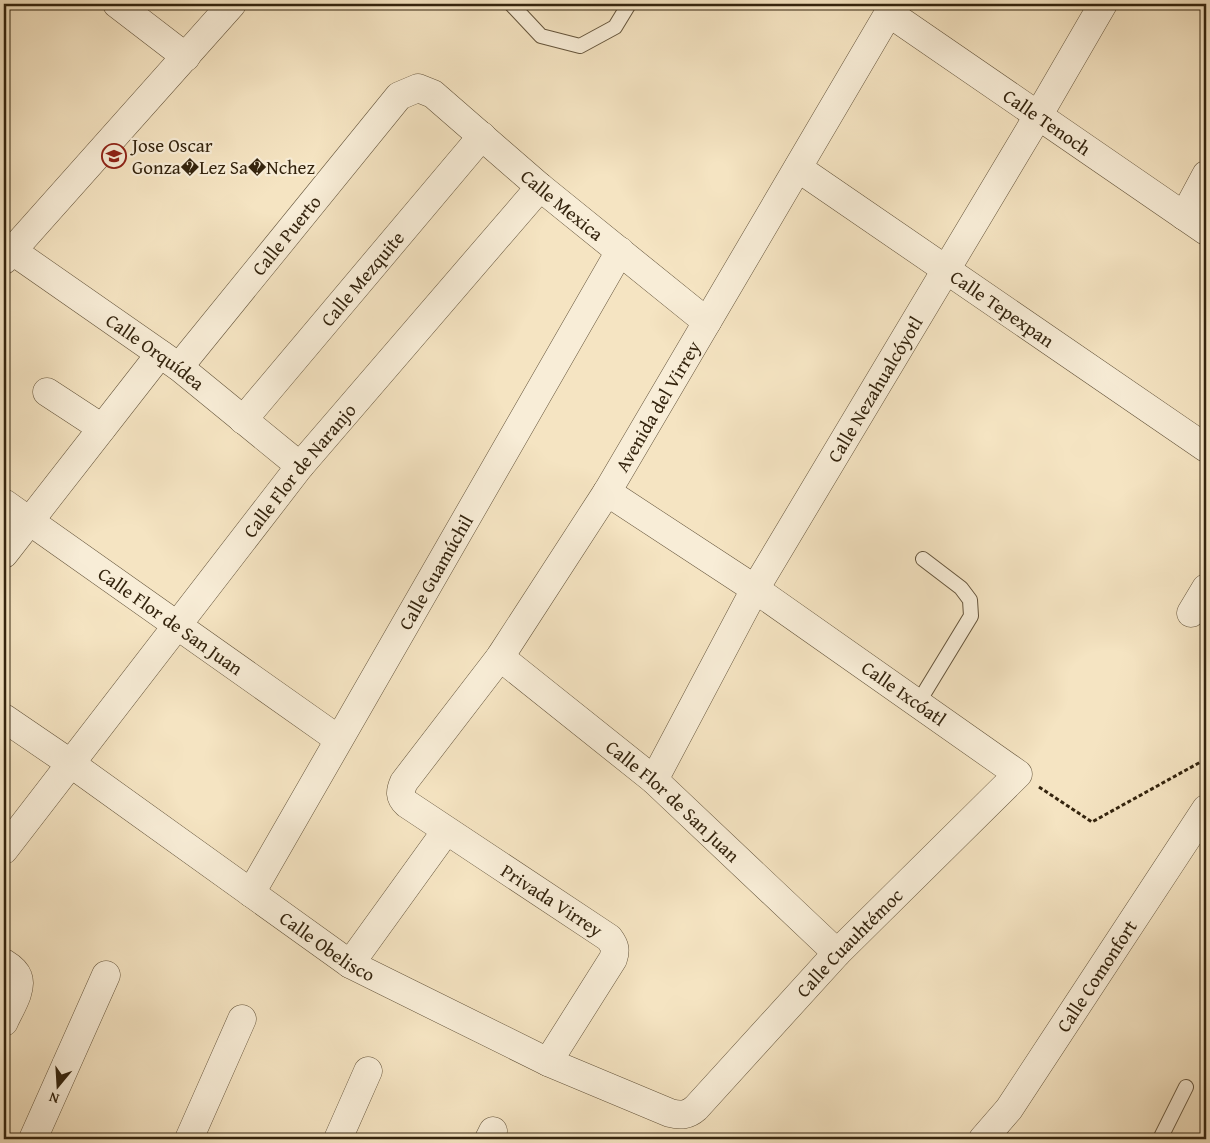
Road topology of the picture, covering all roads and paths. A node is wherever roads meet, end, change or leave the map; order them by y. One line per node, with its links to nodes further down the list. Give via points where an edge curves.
1 (117, 4): 7 (street)
2 (232, 4): 7 (street)
3 (511, 4): 4 (lane, via 542,36 580,46 615,27)
4 (629, 4)
5 (1103, 4): 9 (street, Calle Nezahualcóyotl)
6 (892, 8): 9 (street, Calle Tenoch); 11 (street, Avenida del Virrey)
7 (186, 57): 16 (street)
8 (418, 88): 10 (street, Calle Mexica, via 433,94); 20 (street, Calle Puerto, via 399,96)
9 (1038, 116): 14 (street, Calle Tenoch); 18 (street, Calle Nezahualcóyotl)
10 (482, 136): 13 (street, Calle Mexica); 22 (street, Calle Mezquite)
11 (798, 168): 18 (street, Calle Tepexpan); 19 (street, Avenida del Virrey)
12 (1206, 175): 14 (street)
13 (540, 187): 17 (street, Calle Mexica); 25 (street, Calle Flor de Naranjo)
14 (1184, 216): 15 (street, Calle Tenoch)
15 (1206, 231)
16 (6, 251): 20 (street, Calle Orquídea)
17 (620, 251): 19 (street, Calle Mexica); 38 (street, Calle Guamúchil)
18 (946, 270): 24 (street, Calle Tepexpan); 32 (street, Calle Nezahualcóyotl)
19 (707, 322): 26 (street, Avenida del Virrey)
20 (169, 360): 22 (street, Calle Orquídea); 23 (street, Calle Puerto)
21 (47, 392): 23 (street)
22 (244, 420): 25 (street, Calle Orquídea)
23 (102, 428): 28 (street, Calle Puerto)
24 (1206, 448)
25 (300, 466): 34 (street, Calle Flor de Naranjo)
26 (607, 492): 32 (street, Calle Ixcóatl); 35 (street, Avenida del Virrey)
27 (4, 503): 28 (street, Calle Flor de San Juan)
28 (31, 521): 29 (street, Calle Puerto); 34 (street, Calle Flor de San Juan)
29 (4, 554)
30 (923, 559): 36 (lane, via 961,588 970,600 971,616)
31 (1206, 588): 33 (street)
32 (755, 589): 36 (street, Calle Ixcóatl); 42 (street, Calle Nezahualcóyotl)
33 (1191, 613)
34 (177, 625): 38 (street, Calle Flor de San Juan); 40 (street, Calle Flor de Naranjo)
35 (500, 657): 42 (street, Calle Flor de San Juan); 43 (street, Avenida del Virrey, via 404,782)
36 (918, 703): 41 (street, Calle Ixcóatl)
37 (4, 718): 40 (street, Calle Obelisco)
38 (338, 739): 47 (street, Calle Guamúchil)
39 (1206, 760): 41 (path, via 1092,822)
40 (70, 763): 46 (street, Calle Flor de Naranjo); 47 (street, Calle Obelisco)
41 (1018, 774): 48 (street, Calle Cuauhtémoc)
42 (654, 780): 48 (street, Calle Flor de San Juan)
43 (401, 796): 45 (street, Privada Virrey, via 407,804)
44 (1203, 820): 61 (street, Calle Comonfort, via 1009,1109)
45 (446, 831): 50 (street); 54 (street, Privada Virrey, via 614,944 614,959)
46 (4, 850)
47 (251, 893): 50 (street, Calle Obelisco)
48 (837, 953): 57 (street, Calle Cuauhtémoc, via 696,1108)
49 (4, 963): 53 (street, via 18,976 19,986)
50 (350, 964): 54 (street, Calle Obelisco)
51 (106, 974): 58 (street)
52 (242, 1019): 59 (street)
53 (4, 1022)
54 (548, 1062): 57 (street, Calle Obelisco, via 670,1113)
55 (368, 1071): 60 (street)
56 (1186, 1087): 62 (lane)
57 (685, 1115)
58 (33, 1139)
59 (189, 1139)
60 (338, 1139)
61 (983, 1139)
62 (1160, 1139)

